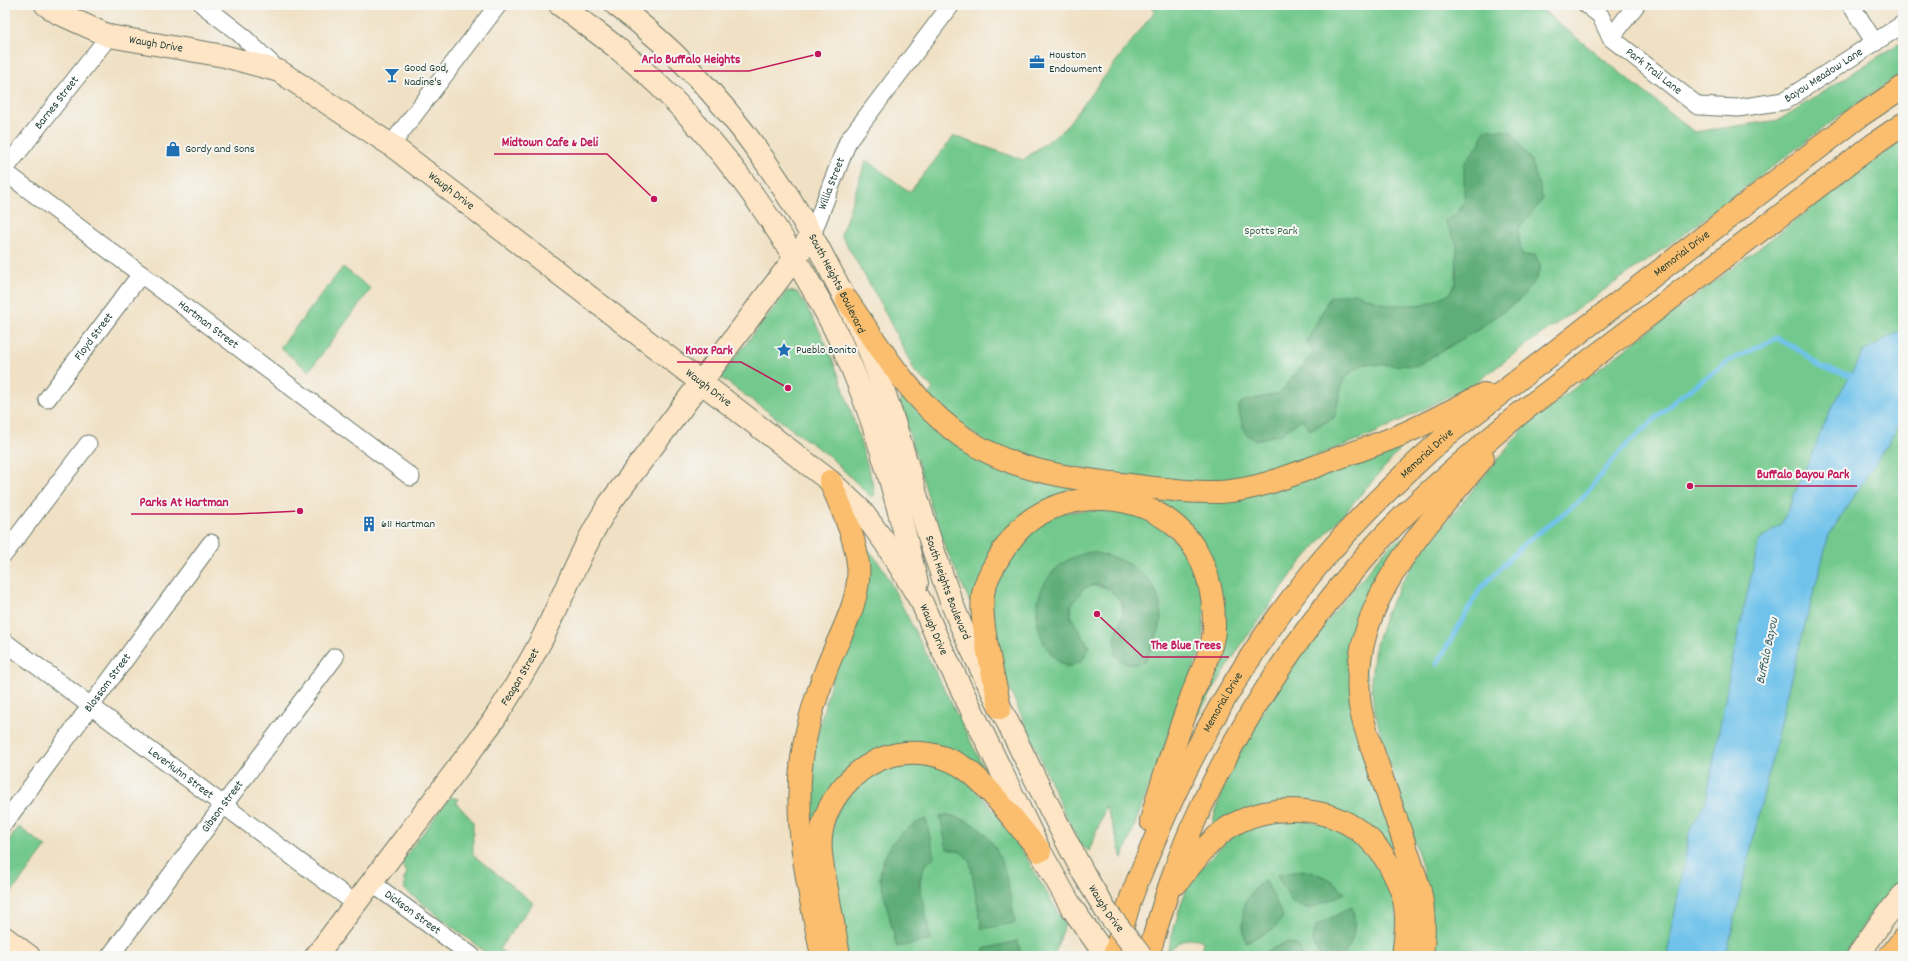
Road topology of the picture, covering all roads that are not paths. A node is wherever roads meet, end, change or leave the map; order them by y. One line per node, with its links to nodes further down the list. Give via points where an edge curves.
1 (46, 5): 11 (main road, Waugh Drive)
2 (203, 5): 16 (street, via 239,33)
3 (498, 5): 20 (street)
4 (560, 5): 15 (main road, South Heights Boulevard)
5 (616, 5): 14 (main road, South Heights Boulevard, via 638,21)
6 (951, 5): 22 (street, Willia Street, via 848,141)
7 (1636, 5): 12 (street)
8 (1851, 5): 13 (street)
9 (1598, 8): 12 (street, Park Trail Lane)
10 (1903, 24): 13 (street, Bayou Meadow Lane)
11 (109, 36): 16 (main road, Waugh Drive, via 224,56); 21 (street, Barnes Street)
12 (1611, 38): 18 (street, Park Trail Lane, via 1698,106)
13 (1875, 43): 18 (street, Bayou Meadow Lane, via 1784,101)
14 (665, 47): 15 (main road); 22 (main road, South Heights Boulevard, via 726,109 761,153)
15 (642, 70): 23 (main road, South Heights Boulevard, via 702,131 731,166)
16 (279, 71): 20 (main road, Waugh Drive)
17 (1903, 87): 26 (main road, Memorial Drive, via 1860,116)
18 (1738, 108)
19 (1903, 124): 29 (main road)
20 (391, 145): 27 (main road, Waugh Drive)
21 (5, 170): 24 (street, Hartman Street)
22 (812, 235): 23 (main road, Willia Street); 25 (main road, South Heights Boulevard)
23 (795, 258): 27 (main road, Willia Street); 35 (main road, South Heights Boulevard, via 849,359 902,524)
24 (141, 274): 28 (street, Floyd Street); 31 (street, Hartman Street)
25 (847, 300): 26 (main road, via 907,387 929,410 975,446 1001,459 1060,476 1197,492 1222,492 1273,482 1402,434); 39 (main road, South Heights Boulevard, via 869,349 944,584 964,635)
26 (1531, 369): 45 (main road, Memorial Drive, via 1446,435 1396,481 1310,574 1231,685 1198,744 1163,818)
27 (700, 383): 32 (main road, Waugh Drive); 43 (main road, Feagan Street, via 594,527 518,684)
28 (47, 399)
29 (1520, 414): 46 (main road, via 1466,458 1372,550 1293,647 1256,702 1226,757 1191,829); 61 (main road, via 1414,541 1390,576 1373,612 1363,645 1359,677 1360,706 1419,887 1425,933)
30 (88, 444): 34 (street)
31 (411, 477)
32 (830, 481): 35 (main road, Waugh Drive, via 861,510 886,544); 54 (main road, via 853,536 858,565 857,588 850,611 824,676 807,730 799,791 804,860)
33 (211, 543): 38 (street, Blossom Street)
34 (5, 553)
35 (922, 603): 42 (main road, Waugh Drive)
36 (5, 642): 38 (street, Leverkuhn Street)
37 (335, 657): 40 (street, Gibson Street)
38 (91, 706): 40 (street, Leverkuhn Street); 41 (street, Blossom Street)
39 (1000, 708): 45 (main road, via 983,619 983,594 992,569 1007,544 1024,525 1046,510 1072,502 1106,499 1141,506 1163,517 1181,531 1197,552 1208,575 1214,603 1215,627 1208,653 1162,778); 58 (main road, Waugh Drive, bridge, via 1084,874 1106,911)
40 (223, 806): 47 (street, Leverkuhn Street); 51 (street, Gibson Street)
41 (5, 822)
42 (1040, 851): 55 (main road, via 978,779 955,764 935,756 914,752 888,756 867,765 849,779 835,796 821,836 822,858); 56 (main road, Waugh Drive, via 1072,908)
43 (372, 883): 47 (main road, Feagan Street); 53 (street, Dickson Street)
44 (1903, 894): 62 (main road)
45 (1131, 898): 57 (main road, Memorial Drive)
46 (1165, 898): 59 (main road); 60 (main road, via 1209,844 1230,827 1270,812 1317,812 1341,820 1361,833 1379,849 1392,870 1401,890 1406,913)
47 (356, 904): 52 (main road, Feagan Street)
48 (5, 938): 50 (main road)
49 (1903, 939): 63 (main road)
50 (28, 956)
51 (110, 956)
52 (316, 956)
53 (472, 956)
54 (822, 956)
55 (839, 956)
56 (1106, 956)
57 (1114, 956)
58 (1141, 956)
59 (1148, 956)
60 (1403, 956)
61 (1422, 956)
62 (1858, 956)
63 (1890, 956)

